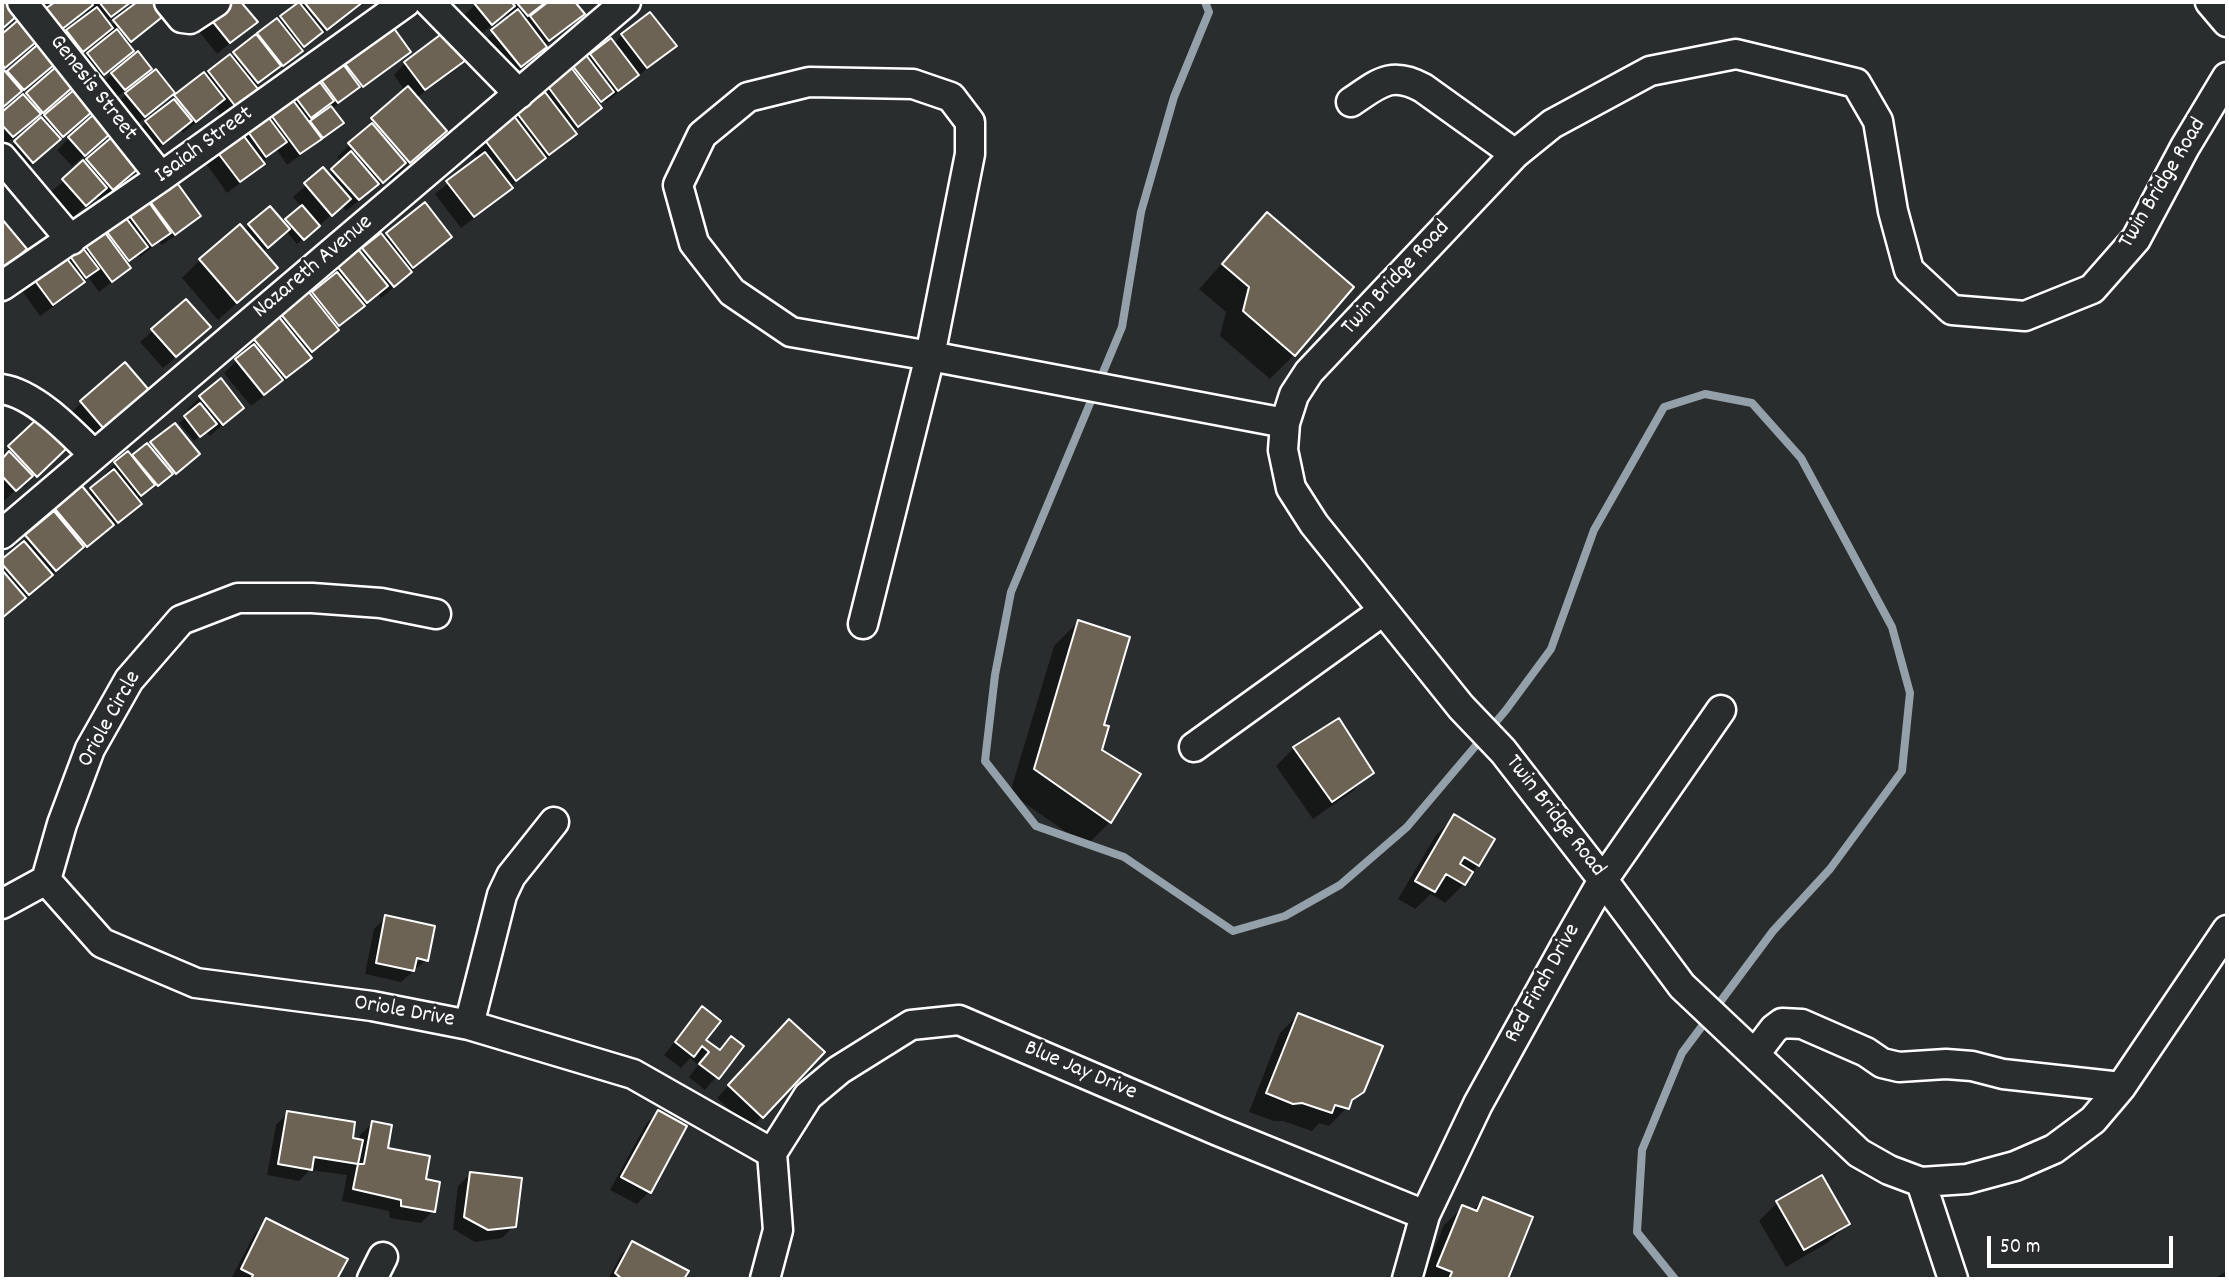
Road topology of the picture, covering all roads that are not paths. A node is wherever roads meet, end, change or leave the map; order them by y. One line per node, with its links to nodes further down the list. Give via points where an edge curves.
1 (22, 2): 14 (street, Genesis Street)
2 (216, 2): 7 (street)
3 (406, 2): 14 (street, Isaiah Street)
4 (429, 2): 10 (street)
5 (2210, 2): 8 (street)
6 (614, 6): 10 (street, Nazareth Avenue)
7 (180, 11)
8 (2227, 22)
9 (2227, 77): 12 (street, Twin Bridge Road, via 2136,239 2092,289 2025,316 1952,310 1909,270 1893,211 1878,121 1856,83 1737,54 1650,71 1552,124)
10 (519, 94): 20 (street, Nazareth Avenue)
11 (1350, 102): 12 (street, via 1391,78 1409,80)
12 (1515, 154): 19 (street, Twin Bridge Road, via 1309,372 1294,395)
13 (2, 158): 15 (street)
14 (161, 177): 15 (street, Isaiah Street)
15 (71, 240): 16 (street, Isaiah Street)
16 (2, 286)
17 (930, 356): 17 (street, via 791,332 732,292 694,243 678,184 702,135 748,97 809,82 913,84 951,97 970,122 970,154); 19 (street); 24 (street)
18 (2, 389): 20 (street, via 60,420)
19 (1285, 423): 22 (street, Twin Bridge Road, via 1283,450 1291,488)
20 (94, 455): 21 (street, Nazareth Avenue)
21 (2, 534)
22 (1383, 611): 26 (street); 29 (street, Twin Bridge Road, via 1503,751)
23 (436, 614): 28 (street, Oriole Circle, via 381,603 238,598 181,620 129,680 90,748)
24 (863, 624)
25 (1721, 710): 29 (street, Red Finch Drive)
26 (1194, 747)
27 (554, 822): 32 (street, via 511,876 502,895)
28 (46, 880): 30 (street); 32 (street, Oriole Drive, via 102,943 196,983)
29 (1603, 880): 33 (street, Twin Bridge Road, via 1682,986); 37 (street, Red Finch Drive, via 1478,1104)
30 (2, 904)
31 (2227, 930): 34 (street)
32 (469, 1024): 35 (street, Oriole Drive, via 633,1073)
33 (1749, 1049): 34 (street, via 1782,1023 1802,1024 1899,1067 1972,1066 2003,1074); 36 (street, Twin Bridge Road, via 1859,1153)
34 (2121, 1087): 36 (street, via 2093,1120 2054,1149 1967,1179)
35 (772, 1153): 37 (street, Blue Jay Drive, via 808,1096 839,1070 911,1025 959,1020); 38 (street, via 778,1230)
36 (1921, 1182): 40 (street)
37 (1425, 1215): 39 (street, Red Finch Drive)
38 (765, 1279)
39 (1407, 1279)
40 (1953, 1279)

